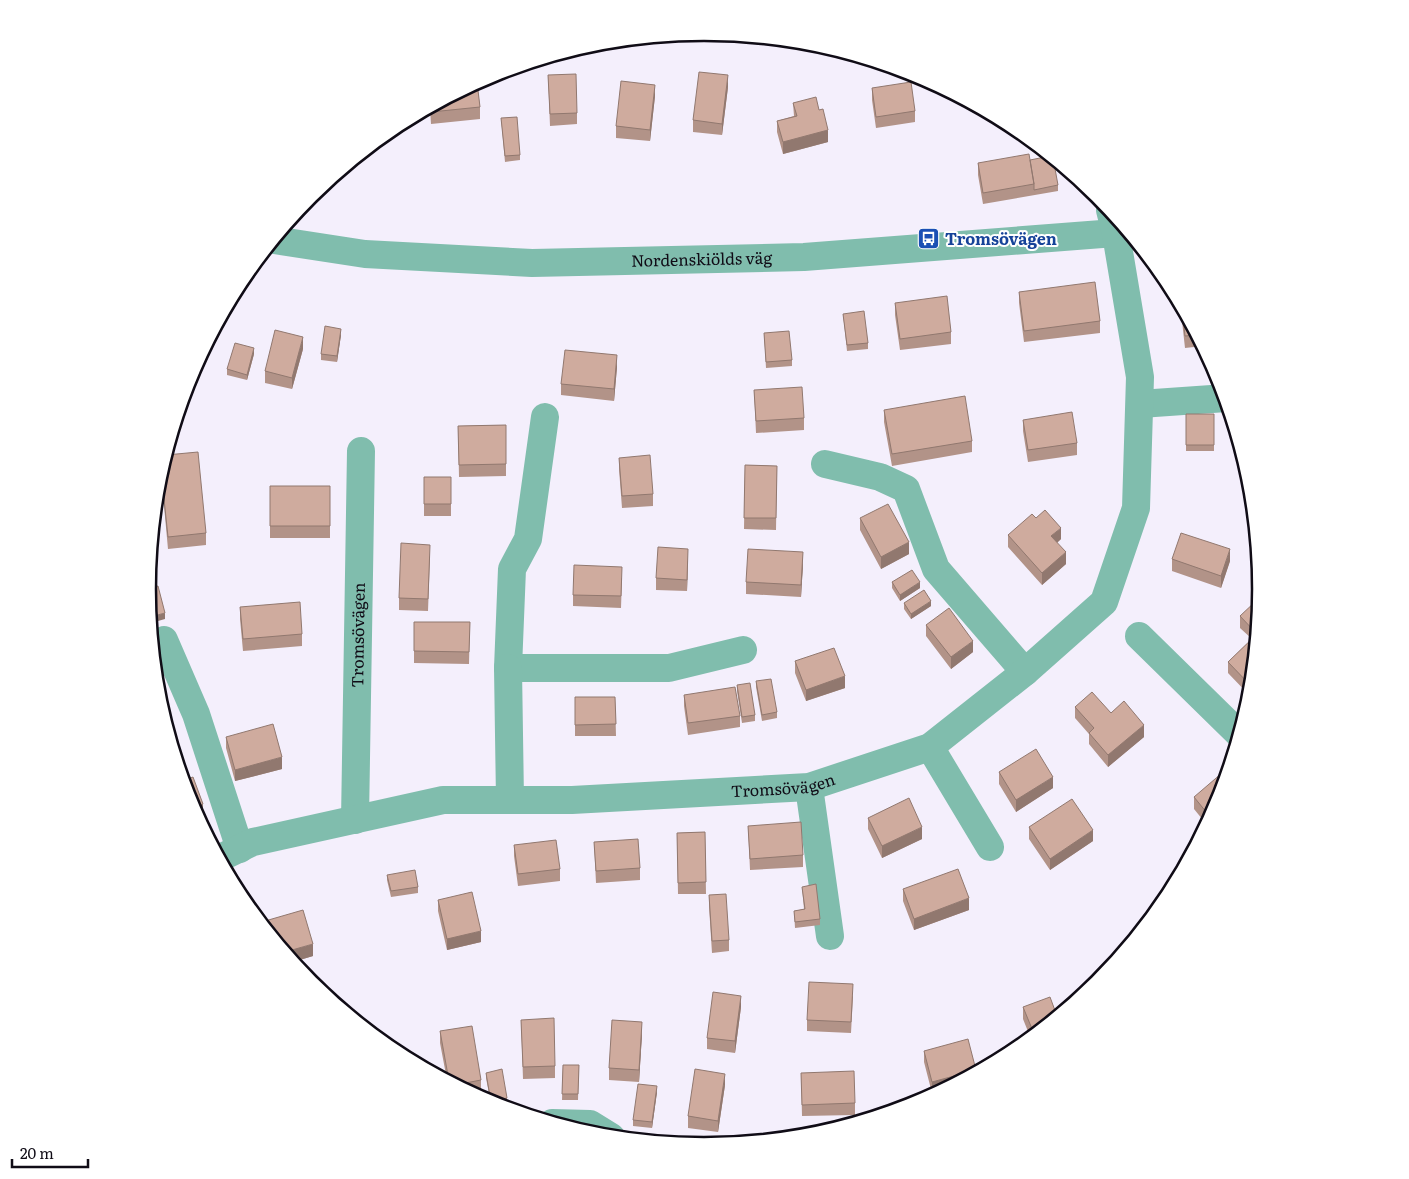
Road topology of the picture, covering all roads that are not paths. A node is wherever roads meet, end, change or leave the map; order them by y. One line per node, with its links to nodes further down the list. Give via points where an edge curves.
1 (1114, 225): 3 (street, Nordenskiölds väg, via 804,257 532,263 365,254)
2 (1119, 230): 5 (street, Tromsövägen, via 1140,377)
3 (282, 241)
4 (1218, 399): 5 (street)
5 (1140, 404): 13 (street, Tromsövägen, via 1136,508 1104,602)
6 (545, 417): 12 (street, via 528,540 512,568)
7 (361, 451): 18 (street, Tromsövägen)
8 (825, 464): 13 (street, via 880,477 906,489 936,569)
9 (1140, 636): 14 (street)
10 (164, 640): 20 (street, via 196,714)
11 (743, 650): 12 (street, via 670,668)
12 (508, 668): 17 (street)
13 (1025, 672): 15 (street, Tromsövägen)
14 (1234, 729)
15 (930, 747): 16 (street, Tromsövägen); 19 (street)
16 (809, 787): 17 (street, Tromsövägen, via 572,800); 21 (street)
17 (510, 800): 18 (street, Tromsövägen, via 443,800)
18 (355, 820): 20 (street, Tromsövägen, via 253,842)
19 (990, 847)
20 (230, 854)
21 (830, 936)

